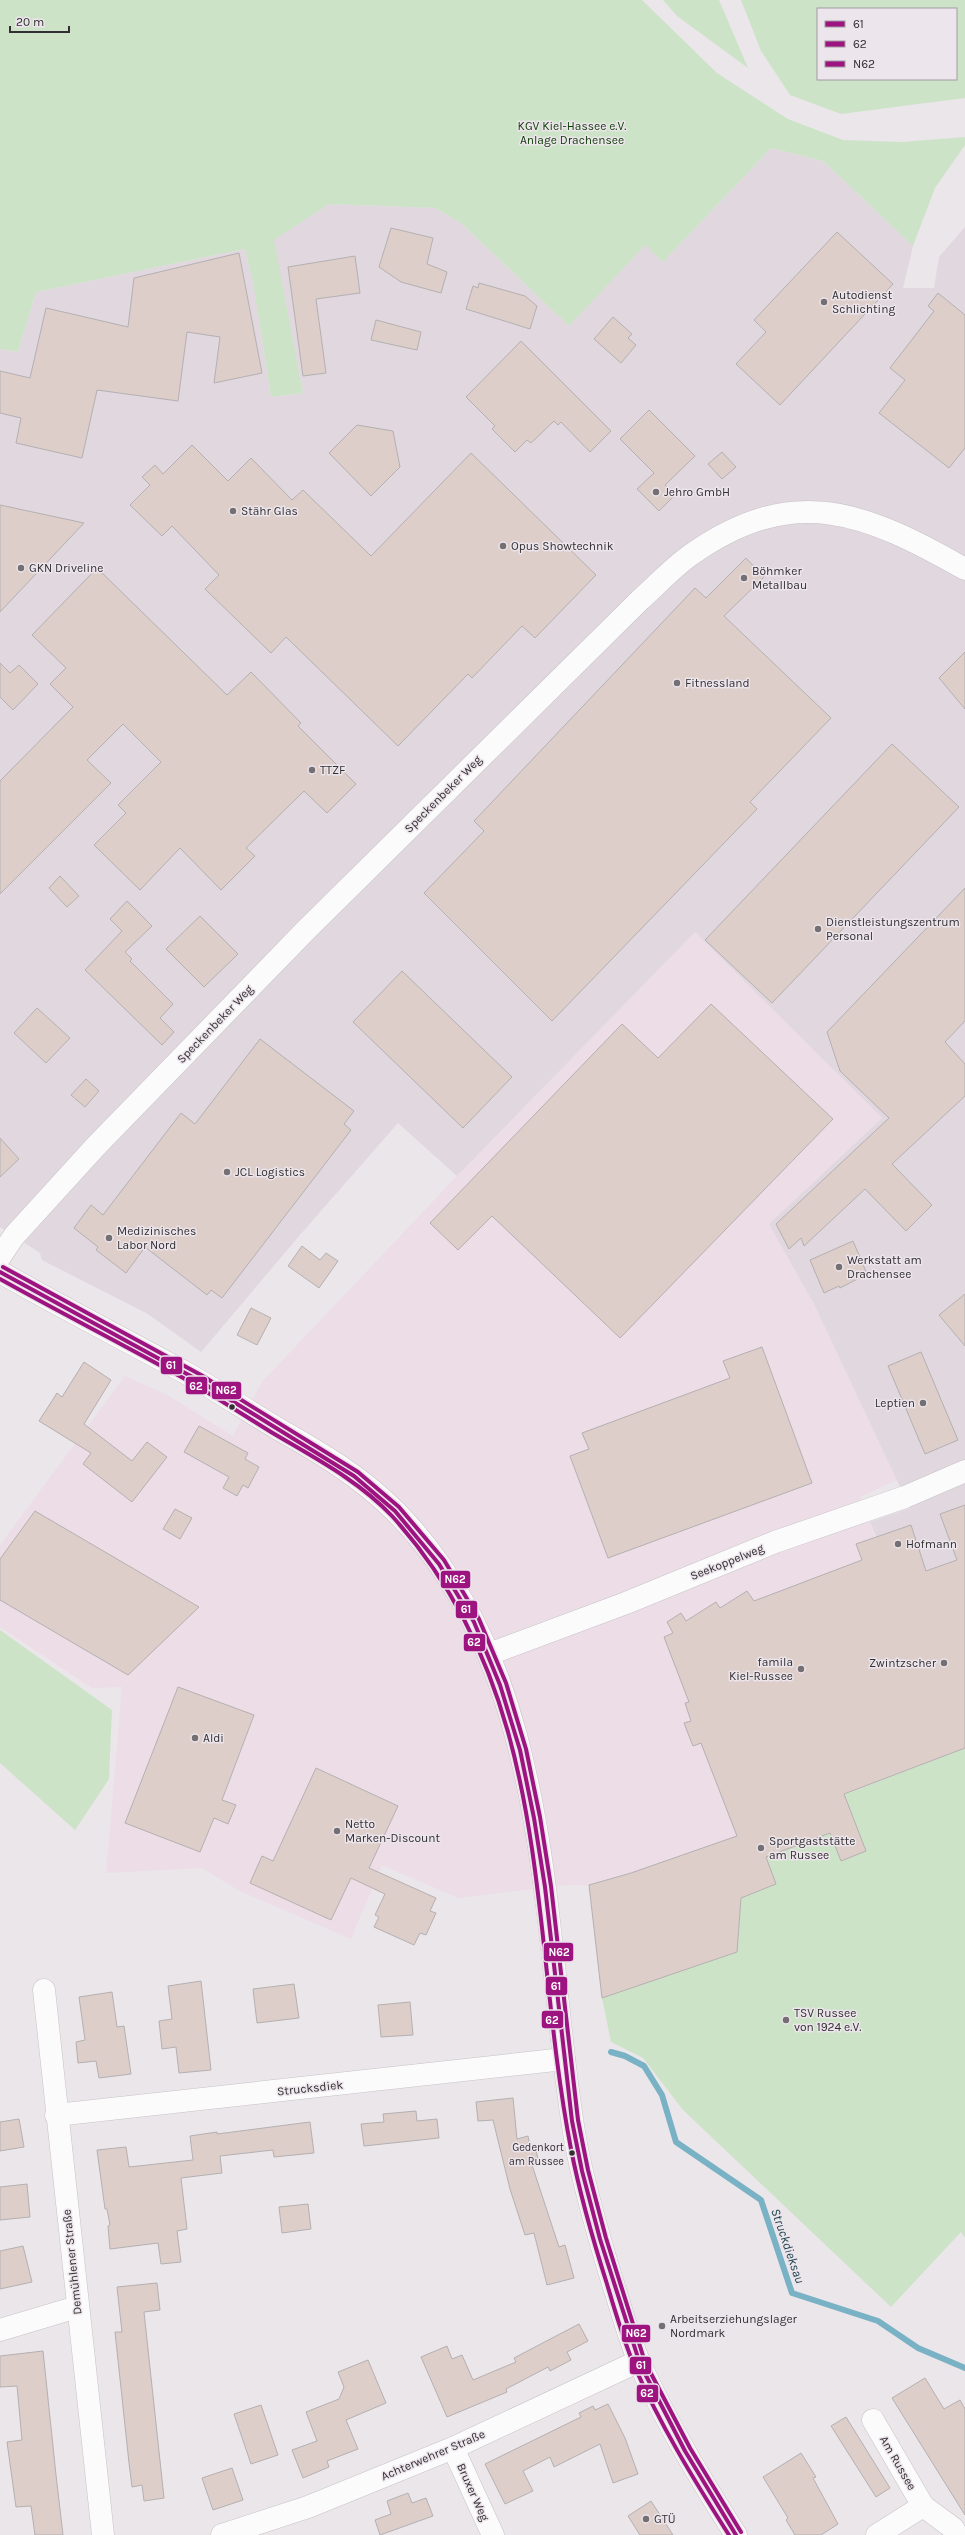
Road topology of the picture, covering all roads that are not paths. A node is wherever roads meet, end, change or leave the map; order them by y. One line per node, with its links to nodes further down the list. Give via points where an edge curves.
1 (965, 568): 2 (street, Speckenbeker Weg, via 879,525 832,513 812,511 782,512 757,520 692,554 640,600 306,930 96,1146 14,1236)
2 (0, 1256)
3 (0, 1272): 5 (street, via 233,1400 329,1459 369,1487 417,1534 435,1557 461,1597)
4 (965, 1471): 5 (street, Seekoppelweg, via 905,1497 775,1542 626,1603)
5 (489, 1654): 7 (street, via 504,1694 528,1786 544,1877)
6 (44, 1990): 8 (street, Demühlener Straße)
7 (564, 2059): 8 (street, Strucksdiek); 11 (street, via 577,2152 594,2222)
8 (56, 2115): 9 (street, Demühlener Straße)
9 (77, 2307): 10 (street); 15 (street, Demühlener Straße)
10 (0, 2330)
11 (639, 2361): 13 (street, Achterwehrer Straße); 18 (street, via 673,2430)
12 (873, 2420): 14 (street, Am Russee)
13 (454, 2448): 16 (street, Achterwehrer Straße, via 308,2507); 17 (street, Bruxer Weg)
14 (923, 2506): 19 (street); 20 (street, Am Russee, via 953,2528)
15 (103, 2535)
16 (222, 2535)
17 (493, 2535)
18 (736, 2535)
19 (877, 2535)
20 (957, 2535)

